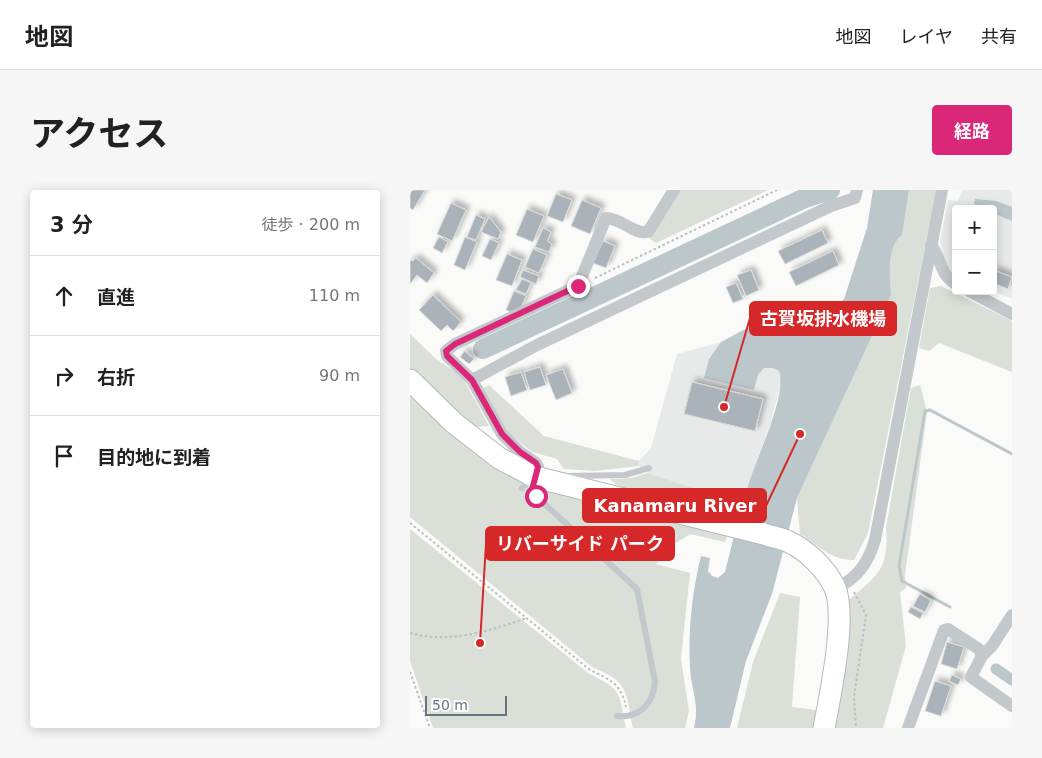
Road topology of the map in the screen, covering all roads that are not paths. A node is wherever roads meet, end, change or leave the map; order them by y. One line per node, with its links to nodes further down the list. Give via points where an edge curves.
1 (674, 190): 9 (street, via 648,232 642,234 613,218 606,218 578,286 446,351 447,356)
2 (857, 190): 9 (street, via 855,198 830,206 546,340)
3 (942, 190): 4 (street)
4 (931, 245): 5 (street, via 938,254 943,273); 12 (street, via 875,540 869,559 860,572)
5 (952, 281)
6 (976, 295): 7 (street)
7 (1012, 314)
8 (410, 380): 11 (main road, via 454,423)
9 (472, 380): 11 (street, via 502,434 536,463)
10 (649, 468): 11 (lane, via 624,475 564,476)
11 (537, 483): 12 (main road, via 721,523 790,542); 16 (lane, via 533,486 536,496 637,589 655,682 654,695 646,708 628,717)
12 (842, 586): 17 (main road, via 833,684)
13 (1012, 615): 14 (street)
14 (982, 656): 15 (street, via 971,677); 18 (street, via 978,649 948,629 944,630)
15 (1012, 706)
16 (616, 716)
17 (824, 728)
18 (908, 728)

